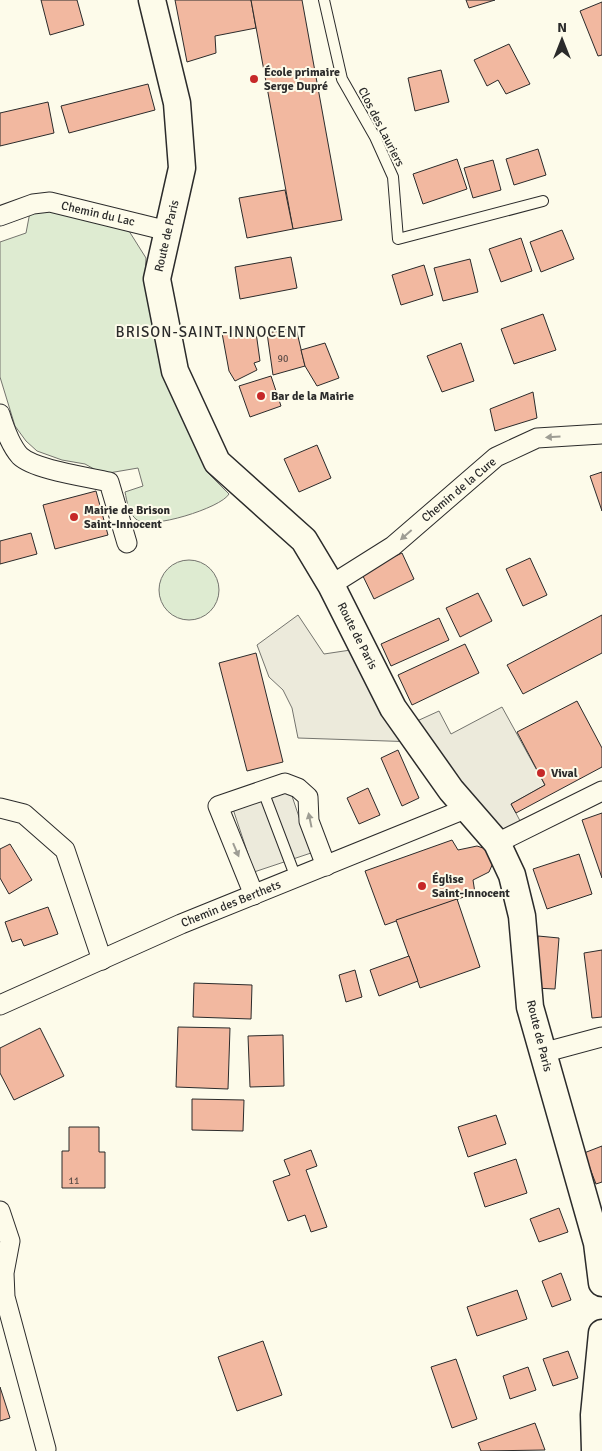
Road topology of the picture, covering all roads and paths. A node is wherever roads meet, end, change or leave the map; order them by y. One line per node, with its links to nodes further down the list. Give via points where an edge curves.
1 (152, 0): 5 (street, Route de Paris, via 177,103 182,168)
2 (324, 0): 3 (lane, Clos des Lauriers, via 342,79 393,177 398,239)
3 (543, 201)
4 (0, 216): 5 (street, Chemin du Lac, via 33,204 50,202)
5 (168, 230): 9 (street, Route de Paris, via 157,279 168,342 185,396 217,462 304,540)
6 (0, 414): 8 (street, via 5,430 21,456 46,468 109,482)
7 (602, 434): 9 (street, Chemin de la Cure, one-way to 9, via 537,438 496,458 393,546)
8 (128, 543)
9 (331, 585): 13 (street, Route de Paris, via 394,708)
10 (263, 791): 15 (street, one-way to 10, via 309,821 308,797 285,783); 16 (lane); 17 (street, one-way to 17, via 218,806)
11 (602, 791): 14 (street)
12 (0, 808): 18 (street, via 24,814 65,850)
13 (465, 809): 14 (street, Route de Paris); 15 (street, Chemin des Berthets)
14 (497, 843): 21 (street, Route de Paris, via 512,876 522,916 530,1007)
15 (326, 866): 16 (street, Chemin des Berthets)
16 (296, 878): 17 (street, Chemin des Berthets)
17 (254, 895): 18 (street, Chemin des Berthets)
18 (102, 960): 19 (street, Chemin des Berthets)
19 (0, 1006)
20 (602, 1037): 21 (street)
21 (542, 1053): 23 (street, Route de Paris, via 597,1243)
22 (0, 1211): 26 (street, via 10,1241 4,1273 5,1297)
23 (602, 1283)
24 (602, 1333): 25 (street)
25 (602, 1343): 27 (street, via 594,1415)
26 (46, 1449)
27 (595, 1451)

